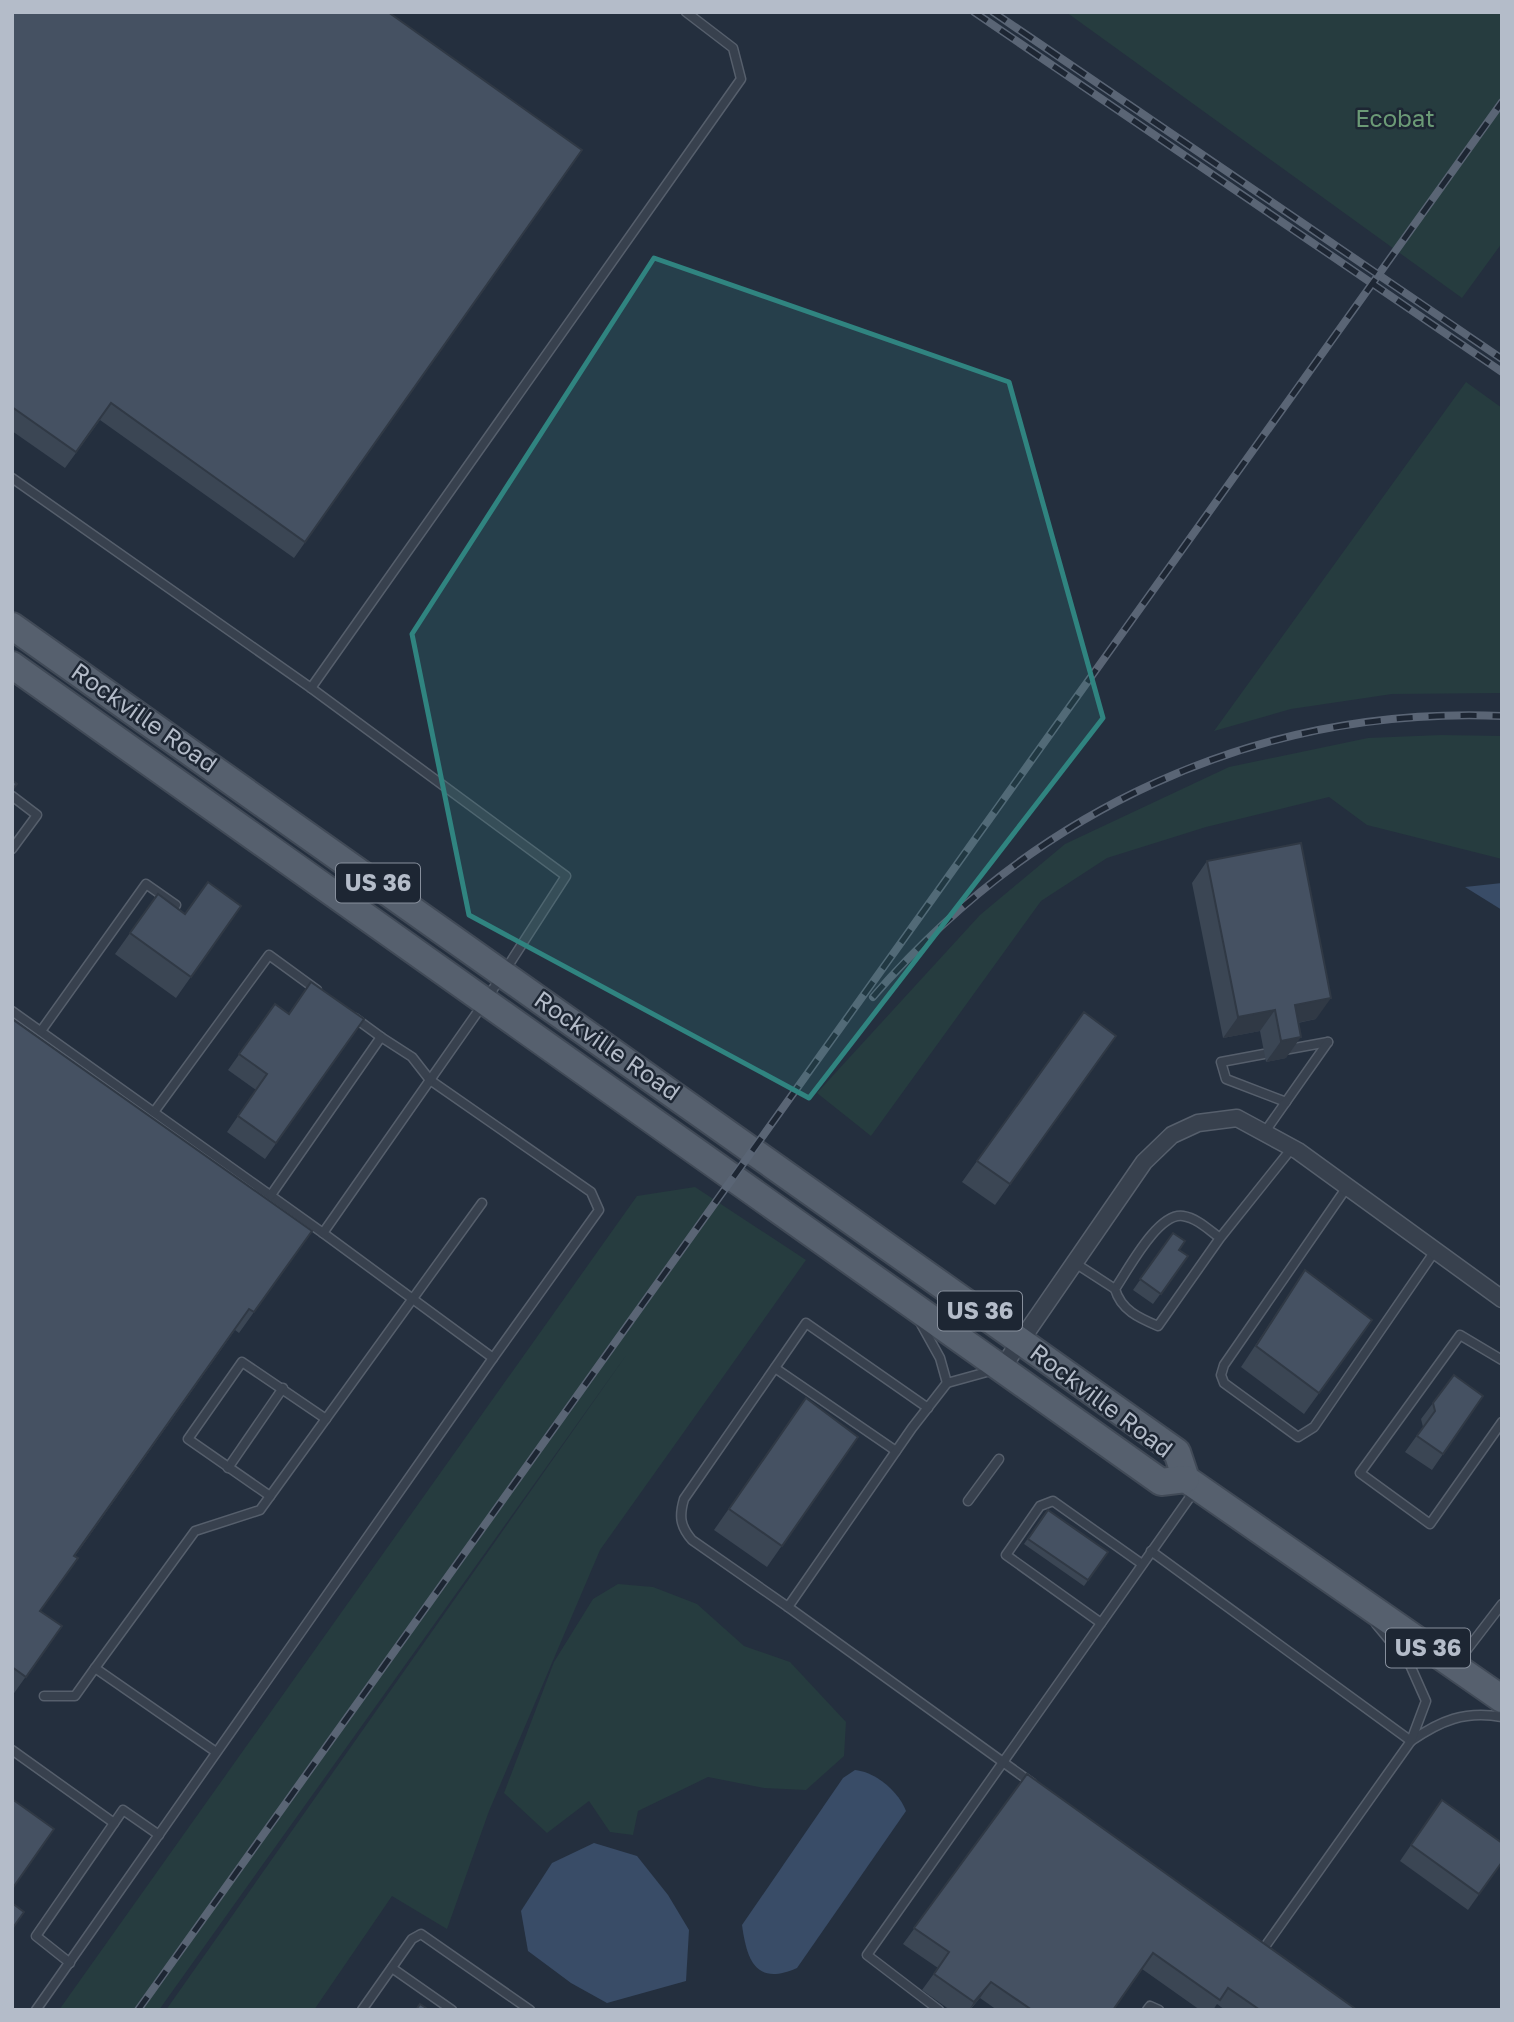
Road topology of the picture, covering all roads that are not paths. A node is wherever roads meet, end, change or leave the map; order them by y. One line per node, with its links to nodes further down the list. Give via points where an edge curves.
1 (687, 12): 5 (lane, via 733,48 741,79)
2 (12, 478): 5 (lane)
3 (12, 626): 9 (main road, Rockville Road / US 36)
4 (12, 665): 11 (main road, Rockville Road / US 36)
5 (311, 688): 9 (lane, via 566,876)
6 (12, 796): 7 (lane, via 37,815)
7 (12, 849)
8 (176, 905): 14 (lane, via 146,884)
9 (503, 972): 11 (lane); 34 (main road, Rockville Road / US 36)
10 (325, 996): 20 (lane, via 270,955)
11 (486, 1000): 18 (lane); 33 (main road, Rockville Road / US 36)
12 (12, 1010): 14 (lane)
13 (348, 1012): 15 (lane)
14 (41, 1031): 20 (lane)
15 (381, 1037): 18 (lane, via 412,1058); 24 (lane)
16 (1284, 1050): 19 (lane, via 1328,1042)
17 (1264, 1054): 19 (lane, via 1221,1062 1226,1079)
18 (430, 1080): 26 (lane); 35 (lane, via 591,1192 599,1210)
19 (1286, 1102): 21 (lane)
20 (154, 1112): 24 (lane)
21 (1264, 1133): 22 (street); 29 (street, via 1237,1118 1198,1123 1172,1135 1144,1162)
22 (1292, 1148): 23 (street); 27 (lane)
23 (1347, 1187): 28 (street); 28 (lane, via 1221,1375 1224,1383 1298,1437 1314,1427)
24 (271, 1195): 26 (lane)
25 (482, 1203): 32 (lane)
26 (323, 1233): 32 (lane)
27 (1220, 1238): 30 (lane, via 1181,1215 1164,1220); 30 (lane, via 1158,1326 1139,1318 1119,1301)
28 (1435, 1251): 31 (street)
29 (1075, 1262): 30 (lane); 34 (street)
30 (1115, 1289)
31 (1502, 1298)
32 (412, 1299): 35 (lane); 42 (lane)
33 (907, 1300): 38 (main road, Rockville Road / US 36); 39 (lane, via 940,1358)
34 (1021, 1340): 38 (street); 47 (main road, Rockville Road / US 36, via 1177,1452)
35 (493, 1358): 63 (lane)
36 (1502, 1360): 43 (lane, via 1460,1335 1360,1473 1430,1524)
37 (775, 1368): 41 (lane, via 806,1323); 44 (lane); 54 (lane, via 684,1499 680,1521 692,1540)
38 (1002, 1368): 39 (lane); 47 (main road, Rockville Road / US 36, via 1161,1482)
39 (947, 1383): 41 (lane)
40 (283, 1388): 42 (lane); 46 (lane); 46 (lane, via 242,1362 188,1439)
41 (928, 1408): 44 (lane)
42 (326, 1419): 48 (lane)
43 (1502, 1422)
44 (896, 1451): 54 (lane)
45 (999, 1459): 49 (lane)
46 (228, 1468): 48 (lane)
47 (1191, 1484): 50 (lane); 52 (main road, US 36)
48 (270, 1496): 57 (lane, via 260,1510 195,1531)
49 (968, 1501)
50 (1152, 1551): 51 (lane); 61 (lane)
51 (1142, 1564): 55 (lane); 55 (lane, via 1053,1501 1040,1506 1006,1555)
52 (1354, 1598): 56 (main road, US 36); 61 (lane, via 1409,1665 1426,1701)
53 (1502, 1604): 56 (lane)
54 (788, 1606): 64 (lane)
55 (1101, 1623): 64 (lane)
56 (1455, 1666): 59 (main road, US 36)
57 (95, 1668): 58 (lane, via 75,1696); 63 (lane)
58 (44, 1696)
59 (1502, 1699)
60 (1502, 1717): 61 (lane, via 1485,1713 1439,1721)
61 (1411, 1741): 69 (lane)
62 (12, 1750): 66 (lane)
63 (216, 1752): 67 (lane)
64 (1002, 1762): 65 (lane); 77 (lane, via 867,1955)
65 (1038, 1787)
66 (114, 1823): 67 (lane, via 122,1810); 71 (lane, via 36,1936)
67 (159, 1835): 71 (lane)
68 (1255, 1941): 69 (lane)
69 (1264, 1948): 70 (lane)
70 (1274, 1954)
71 (70, 1963): 73 (lane)
72 (392, 1968): 74 (lane); 75 (lane); 76 (lane, via 412,1939 421,1934)
73 (36, 2010)
74 (362, 2010)
75 (452, 2010)
76 (530, 2010)
77 (939, 2010)
78 (1147, 2010): 79 (lane, via 1150,2006)
79 (1158, 2010)

